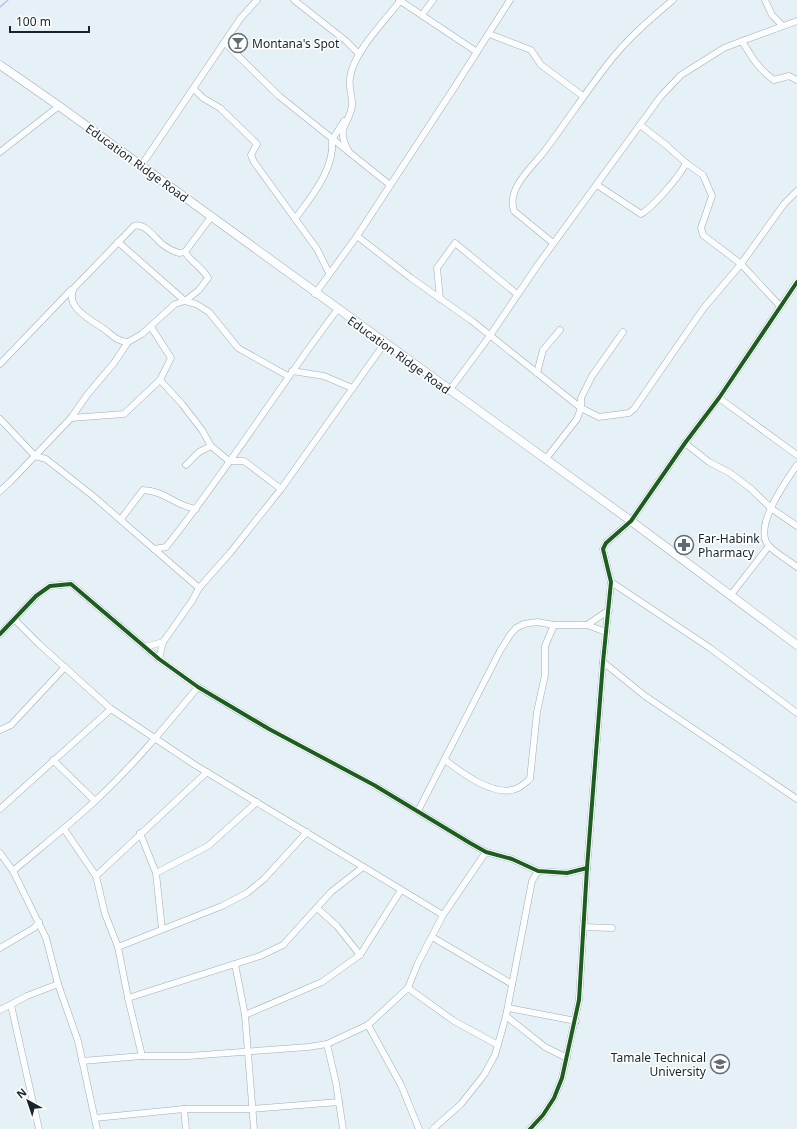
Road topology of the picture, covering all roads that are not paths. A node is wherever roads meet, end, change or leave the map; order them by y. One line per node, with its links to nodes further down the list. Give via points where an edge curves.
1 (257, 0): 13 (street, via 244,14)
2 (294, 0): 15 (street)
3 (433, 0): 8 (street)
4 (510, 0): 11 (street)
5 (673, 0): 19 (street, via 643,25 608,63)
6 (765, 0): 10 (street, via 772,15)
7 (400, 1): 8 (street); 15 (street)
8 (422, 15): 14 (street)
9 (797, 20): 10 (street)
10 (782, 25): 12 (street)
11 (489, 34): 14 (street); 19 (street, via 531,50 541,65)
12 (742, 41): 17 (street, via 761,70 774,80 788,76); 22 (street, via 724,48 681,75 661,96)
13 (225, 43): 18 (street); 23 (street, via 279,96)
14 (477, 52): 28 (street)
15 (359, 54): 21 (street, via 349,79 352,103)
16 (0, 66): 20 (main road, Education Ridge Road)
17 (797, 80)
18 (194, 89): 27 (street); 32 (street, via 220,108 255,141 257,146 251,155)
19 (583, 96): 35 (street, via 512,196 514,211)
20 (59, 106): 24 (street); 27 (main road, Education Ridge Road)
21 (346, 120): 23 (street, via 339,126); 25 (street, via 342,137)
22 (640, 125): 26 (street); 29 (street)
23 (332, 140): 25 (street); 32 (street, via 333,151 318,186)
24 (0, 152)
25 (350, 154): 28 (street)
26 (686, 163): 29 (street, via 670,186 641,214); 37 (street, via 703,175 712,196 701,228 703,235)
27 (141, 166): 31 (main road, Education Ridge Road)
28 (390, 185): 33 (street)
29 (597, 185): 35 (street)
30 (797, 191): 37 (street, via 784,204)
31 (211, 217): 36 (street); 41 (main road, Education Ridge Road)
32 (295, 219): 38 (street)
33 (356, 236): 38 (street); 43 (street)
34 (118, 242): 36 (street, via 137,225 148,230 162,245 179,253); 40 (street); 44 (street)
35 (553, 243): 42 (street)
36 (185, 252): 44 (street, via 208,278)
37 (741, 264): 45 (street); 60 (street, via 703,309 634,409 629,413 599,417)
38 (329, 273): 41 (street)
39 (797, 282): 45 (street)
40 (74, 288): 51 (street, via 71,299 85,318 120,341); 53 (street)
41 (315, 294): 46 (main road, Education Ridge Road)
42 (517, 294): 43 (street, via 455,243 437,268); 50 (street)
43 (440, 299): 50 (street, via 472,321)
44 (185, 302): 47 (street, via 167,309); 55 (street, via 196,304 209,312 238,348)
45 (780, 306): 59 (street)
46 (337, 310): 52 (main road, Education Ridge Road); 55 (street)
47 (151, 327): 51 (street); 56 (street, via 171,358)
48 (560, 330): 54 (street, via 543,350)
49 (623, 332): 60 (street, via 592,376 581,398)
50 (489, 337): 54 (street); 58 (street)
51 (128, 342): 61 (street)
52 (384, 344): 57 (street); 58 (main road, Education Ridge Road)
53 (0, 364)
54 (537, 373): 60 (street)
55 (290, 374): 57 (street, via 324,376); 68 (street)
56 (160, 380): 61 (street, via 124,414); 64 (street, via 186,409)
57 (352, 388): 71 (street)
58 (449, 391): 67 (main road, Education Ridge Road)
59 (719, 398): 63 (street); 65 (street)
60 (582, 408): 67 (street, via 577,419)
61 (71, 418): 66 (street)
62 (0, 419): 66 (street)
63 (685, 443): 74 (street, via 750,488); 76 (street)
64 (211, 446): 68 (street); 69 (street, via 199,452)
65 (797, 455)
66 (35, 456): 72 (street); 75 (street, via 46,459)
67 (544, 460): 76 (main road, Education Ridge Road)
68 (229, 461): 71 (street, via 244,461); 73 (street)
69 (186, 465)
70 (797, 465): 74 (street, via 776,497)
71 (281, 489): 82 (street)
72 (0, 491)
73 (196, 509): 75 (street, via 185,508 160,492 143,490); 79 (street, via 166,547)
74 (772, 509): 77 (street); 78 (street, via 765,533)
75 (121, 519): 79 (street)
76 (631, 521): 81 (street, via 606,543 603,549); 83 (main road, Education Ridge Road)
77 (797, 526)
78 (768, 546): 80 (street); 83 (street)
79 (154, 549): 82 (street)
80 (797, 567)
81 (611, 582): 84 (street); 98 (street, via 710,648)
82 (199, 588): 90 (street)
83 (730, 596): 91 (main road, Education Ridge Road)
84 (609, 610): 87 (street); 88 (street)
85 (15, 620): 89 (street); 92 (street, via 36,596 50,586 71,584); 95 (street)
86 (554, 625): 87 (street); 102 (street, via 537,622 524,624 510,635); 102 (street, via 545,646 545,675 537,712 530,778 518,789 492,788 470,778)
87 (588, 626): 88 (street)
88 (606, 632): 94 (street)
89 (0, 634)
90 (163, 642): 92 (street); 93 (street)
91 (797, 645)
92 (145, 648): 93 (street)
93 (160, 659): 96 (street)
94 (603, 662): 104 (street, via 644,696); 115 (street)
95 (66, 667): 97 (street); 99 (street, via 11,725)
96 (198, 687): 100 (street); 108 (street)
97 (112, 709): 100 (street); 101 (street)
98 (797, 713)
99 (0, 730)
100 (156, 738): 103 (street); 105 (street)
101 (53, 760): 105 (street); 107 (street)
102 (446, 760): 108 (street)
103 (207, 772): 106 (street); 111 (street)
104 (797, 799)
105 (95, 801): 109 (street)
106 (257, 802): 110 (street); 118 (street, via 208,846)
107 (0, 809)
108 (418, 811): 112 (street)
109 (64, 829): 116 (street); 119 (street)
110 (307, 832): 114 (street); 126 (street, via 264,879 247,893 222,906)
111 (140, 833): 118 (street); 119 (street)
112 (486, 852): 117 (street, via 512,859); 122 (street)
113 (0, 853): 116 (street)
114 (363, 867): 120 (street); 121 (street, via 331,892)
115 (587, 868): 117 (street, via 567,874); 124 (street)
116 (13, 871): 123 (street)
117 (538, 871): 133 (street, via 532,881)
118 (156, 874): 126 (street)
119 (96, 876): 128 (street, via 105,914)
120 (402, 890): 122 (street); 130 (street)
121 (317, 908): 130 (street, via 337,926); 131 (street, via 283,945)
122 (443, 915): 127 (street)
123 (39, 922): 129 (street, via 34,928); 132 (street, via 54,962)
124 (582, 927): 125 (street); 141 (street, via 580,1000)
125 (612, 928)
126 (162, 929): 128 (street)
127 (432, 937): 133 (street); 134 (street)
128 (118, 947): 135 (street)
129 (0, 948)
130 (360, 955): 139 (street, via 322,982)
131 (236, 964): 135 (street); 139 (street)
132 (58, 984): 136 (street); 148 (street, via 74,1025)
133 (512, 984): 137 (street)
134 (408, 988): 142 (street); 144 (street, via 454,1022)
135 (128, 998): 146 (street)
136 (11, 1005): 138 (street); 153 (street)
137 (508, 1008): 140 (street); 141 (street)
138 (0, 1010)
139 (245, 1015): 145 (street)
140 (506, 1016): 144 (street); 147 (street, via 546,1047)
141 (576, 1022): 147 (street)
142 (368, 1025): 143 (street); 158 (street, via 401,1085)
143 (328, 1044): 145 (street, via 308,1048); 149 (street)
144 (498, 1045): 159 (street, via 484,1075 461,1104)
145 (247, 1052): 146 (street); 151 (street)
146 (142, 1056): 148 (street)
147 (567, 1058): 160 (street, via 554,1098)
148 (82, 1061): 152 (street)
149 (339, 1102): 151 (street); 157 (street)
150 (184, 1109): 151 (street); 152 (street); 155 (street)
151 (252, 1109): 156 (street)
152 (95, 1118): 154 (street)
153 (39, 1129)
154 (97, 1129)
155 (186, 1129)
156 (254, 1129)
157 (343, 1129)
158 (419, 1129)
159 (433, 1129)
160 (530, 1129)

